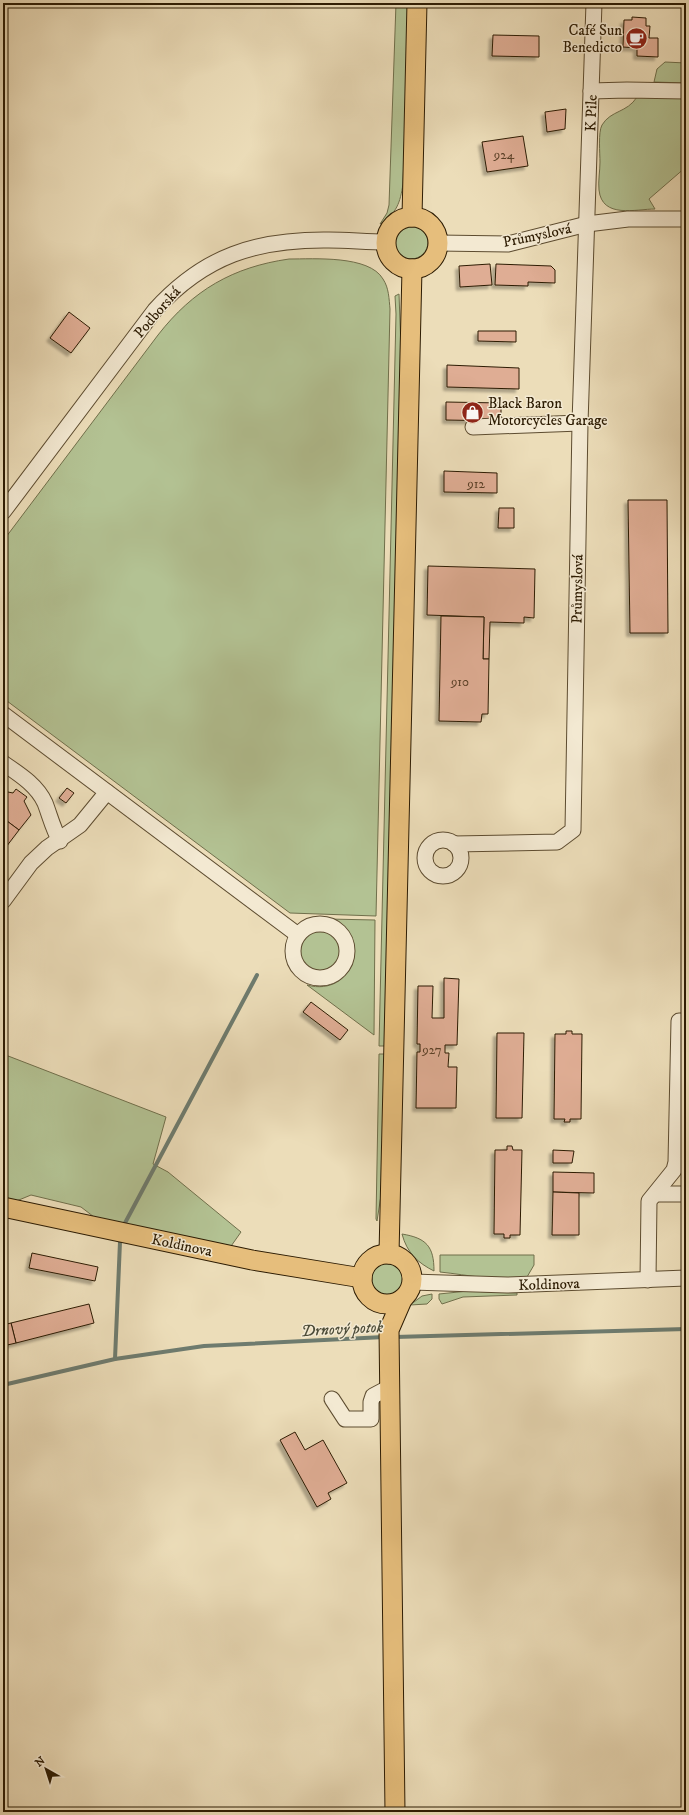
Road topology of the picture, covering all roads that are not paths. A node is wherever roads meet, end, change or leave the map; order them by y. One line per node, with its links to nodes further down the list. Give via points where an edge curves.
1 (417, 3): 5 (main road)
2 (594, 3): 3 (street, K Pile)
3 (592, 91): 4 (street); 7 (street, K Pile)
4 (686, 91)
5 (412, 217): 8 (main road, via 397,223 390,231); 9 (main road, via 432,226)
6 (686, 219): 7 (street, Průmyslová, via 628,219)
7 (588, 224): 9 (street, Průmyslová, via 508,244); 11 (street, Průmyslová)
8 (386, 242): 10 (main road, via 388,253 394,262); 13 (street, Podborská, via 288,242 247,249 217,260 189,277 155,310)
9 (438, 243): 10 (main road, via 432,261 423,267)
10 (412, 269): 25 (main road)
11 (580, 423): 12 (street); 18 (street, Průmyslová, via 573,830 557,842)
12 (473, 427)
13 (3, 512)
14 (3, 714): 16 (street)
15 (3, 763): 17 (street, via 38,790)
16 (107, 792): 17 (street, via 80,826); 20 (street)
17 (60, 841): 19 (street, via 31,863)
18 (454, 844)
19 (3, 900)
20 (298, 934)
21 (686, 1021): 22 (street, via 679,1021 676,1162 674,1170)
22 (656, 1194): 23 (street); 28 (street, via 649,1201)
23 (686, 1194)
24 (3, 1207): 26 (main road, Koldinova, via 252,1260)
25 (389, 1254): 26 (main road, via 374,1258 364,1270); 29 (main road, via 404,1260 409,1266)
26 (362, 1278): 31 (main road, via 369,1297)
27 (686, 1278): 28 (street, Koldinova)
28 (648, 1280): 29 (street, Koldinova, via 507,1285)
29 (412, 1282): 30 (main road, via 411,1289)
30 (402, 1300): 31 (main road, via 390,1304); 32 (main road)
31 (377, 1302): 32 (main road)
32 (389, 1325): 33 (main road)
33 (390, 1387): 34 (street, via 373,1396 371,1419 346,1419); 35 (main road)
34 (332, 1399)
35 (395, 1812)

